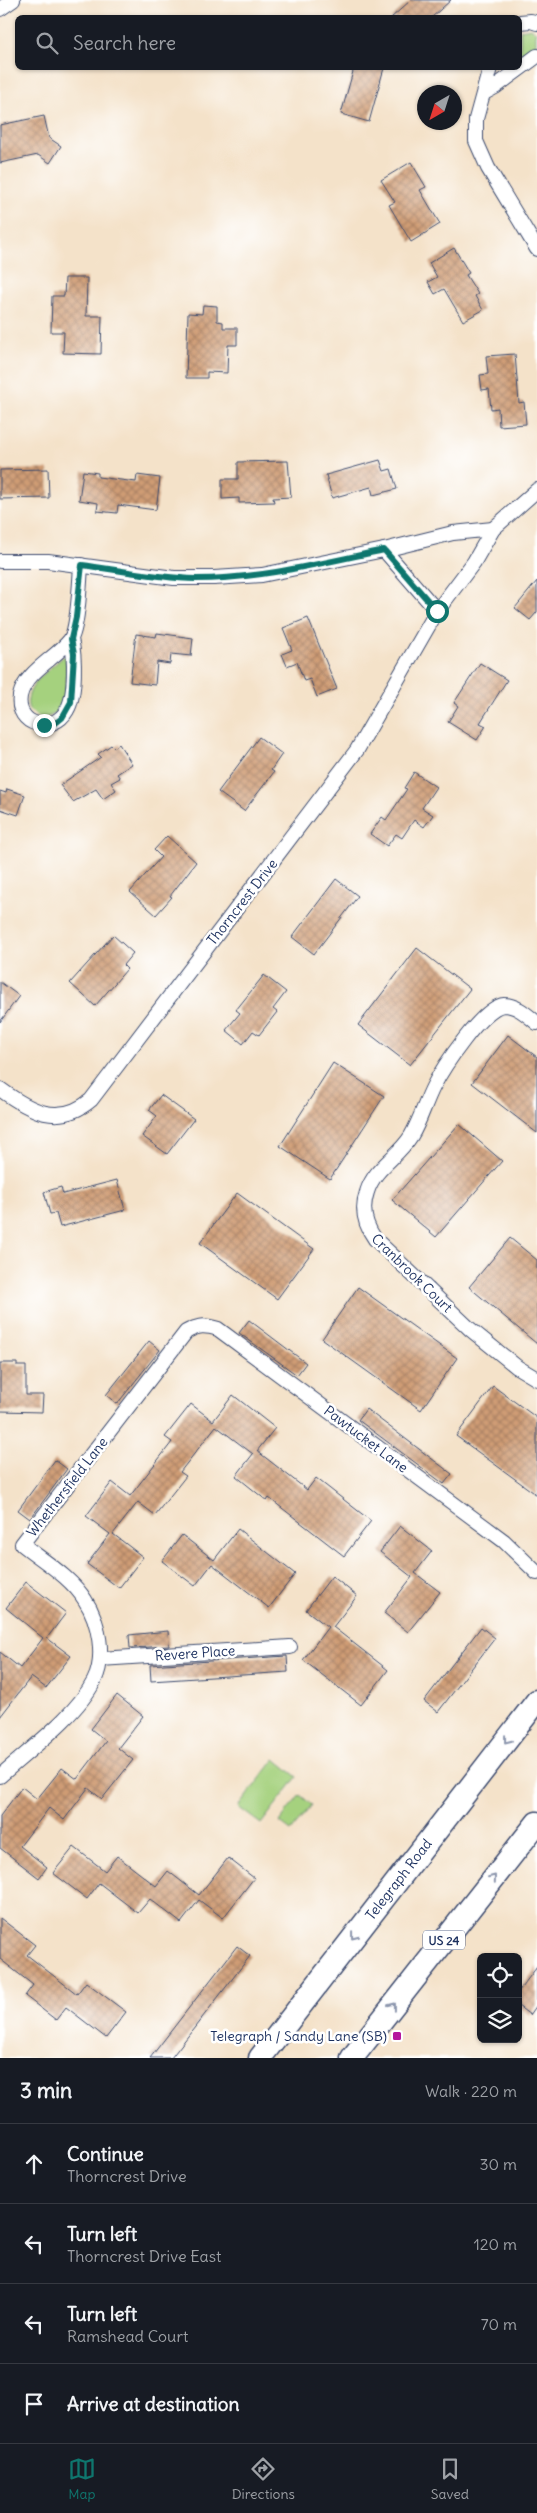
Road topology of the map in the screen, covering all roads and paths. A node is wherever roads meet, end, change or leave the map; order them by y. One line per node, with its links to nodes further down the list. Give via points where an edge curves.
1 (13, 0): 2 (street)
2 (0, 9)
3 (522, 22): 4 (street)
4 (537, 23)
5 (537, 56): 6 (street)
6 (522, 67)
7 (490, 70): 9 (street)
8 (519, 70): 9 (street)
9 (484, 93): 10 (street, via 476,119 478,146)
10 (537, 249)
11 (537, 490): 12 (street, Thorncrest Drive)
12 (493, 529): 13 (street, via 453,532); 16 (street, Thorncrest Drive, via 474,562)
13 (384, 550): 15 (street, via 262,575 214,578 174,578); 16 (street)
14 (0, 561): 15 (street, via 31,560)
15 (82, 565): 17 (street)
16 (437, 611): 19 (street, Thorncrest Drive, via 357,750 91,1100 66,1114 46,1114 31,1109)
17 (71, 639): 17 (street, via 23,689 23,714 32,722 50,724 62,718 69,708 74,654)
18 (537, 1023): 21 (street, Cranbrook Court, via 514,1006 502,1005 482,1019 438,1077 406,1143 373,1179 364,1208 369,1230 375,1239 470,1329)
19 (0, 1089)
20 (186, 1332): 22 (street, Pawtucket Lane, via 196,1326 218,1329 504,1541); 24 (street, Whethersfield Lane, via 22,1544 85,1599 94,1617)
21 (537, 1380)
22 (537, 1573)
23 (290, 1647): 24 (street, Revere Place)
24 (100, 1659): 26 (street, Whethersfield Lane, via 95,1680 84,1698)
25 (537, 1701): 28 (highway, Telegraph Road, one-way to 28)
26 (0, 1776)
27 (537, 1823): 29 (highway, US 24, one-way to 27)
28 (270, 2052)
29 (352, 2058)

